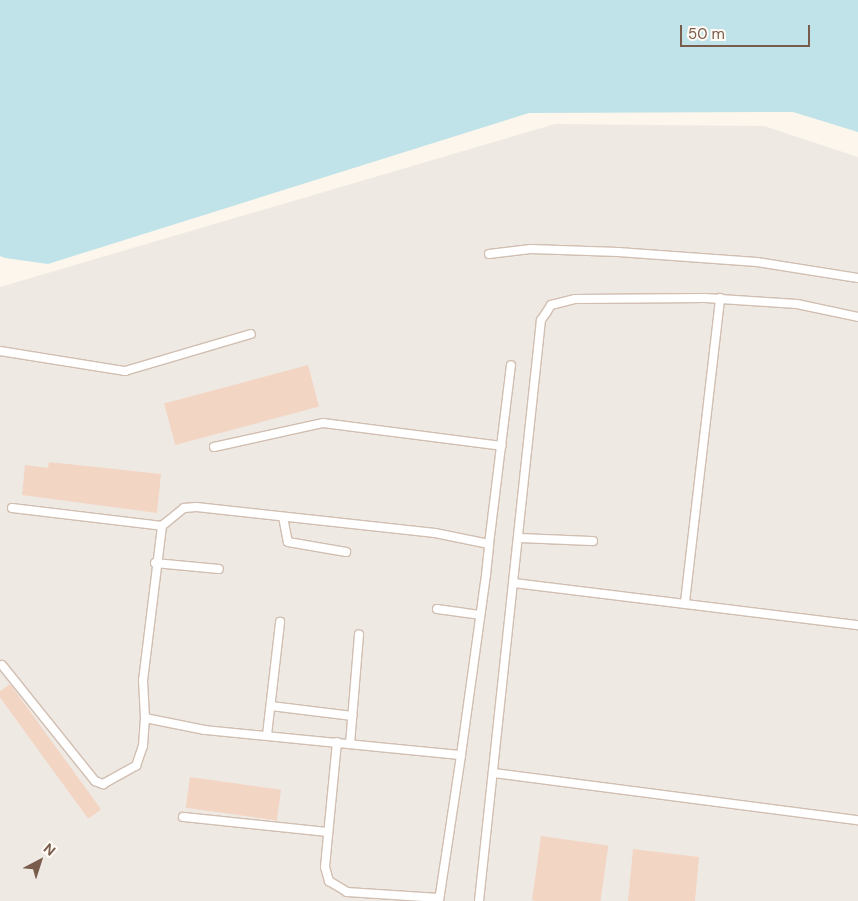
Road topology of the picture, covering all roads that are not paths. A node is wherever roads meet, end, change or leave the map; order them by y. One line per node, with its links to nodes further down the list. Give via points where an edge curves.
1 (490, 254): 2 (lane, via 531,249 628,252 756,262)
2 (858, 278)
3 (720, 298): 4 (lane, via 798,304); 13 (lane, via 575,300 552,305 541,320); 20 (lane)
4 (858, 317)
5 (250, 334): 6 (lane, via 125,371)
6 (0, 351)
7 (511, 365): 8 (lane)
8 (502, 446): 9 (lane, via 323,423); 15 (lane)
9 (214, 447)
10 (12, 508): 12 (lane)
11 (282, 516): 12 (lane, via 190,508); 15 (lane, via 451,535); 16 (lane, via 288,542)
12 (162, 526): 17 (lane)
13 (518, 538): 14 (lane); 19 (lane)
14 (593, 541)
15 (489, 544): 22 (lane)
16 (346, 552)
17 (154, 563): 18 (lane); 29 (lane, via 144,680)
18 (219, 569)
19 (514, 583): 20 (lane); 34 (lane)
20 (685, 602): 24 (lane)
21 (437, 608): 22 (lane)
22 (480, 615): 33 (lane)
23 (280, 622): 27 (lane)
24 (858, 625)
25 (359, 634): 28 (lane)
26 (2, 665): 29 (lane, via 95,781 103,784 136,766 143,746)
27 (271, 706): 28 (lane); 30 (lane)
28 (352, 716): 32 (lane)
29 (145, 718): 30 (lane)
30 (267, 736): 31 (lane)
31 (338, 742): 32 (lane); 37 (lane)
32 (350, 744): 33 (lane)
33 (461, 755): 38 (lane)
34 (494, 774): 36 (lane); 39 (lane)
35 (183, 817): 37 (lane)
36 (858, 820)
37 (328, 832): 38 (lane, via 325,867 336,888)
38 (439, 899)
39 (479, 901)

